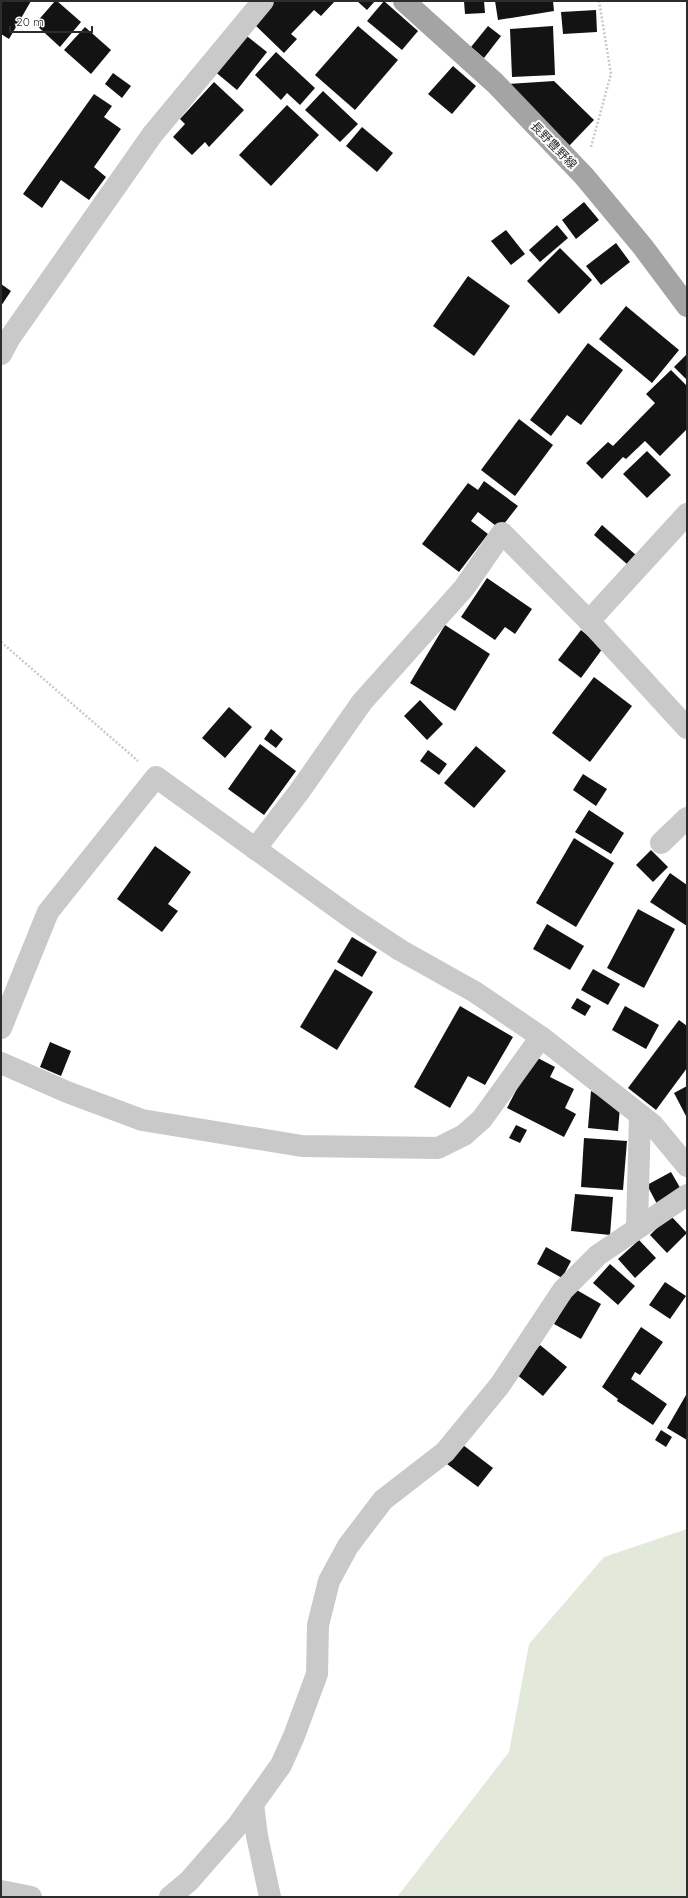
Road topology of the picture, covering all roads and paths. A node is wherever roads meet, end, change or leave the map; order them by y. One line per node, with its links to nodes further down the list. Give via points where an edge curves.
1 (263, 1): 6 (street, via 152,135)
2 (404, 1): 4 (main road, 長野豊野線, via 495,83)
3 (599, 1): 4 (path, via 611,74)
4 (584, 176): 5 (main road, 長野豊野線, via 643,247)
5 (687, 306)
6 (1, 354)
7 (687, 514): 8 (street)
8 (589, 621): 10 (street); 14 (street, via 502,533 464,588 362,702 299,792)
9 (1, 642): 11 (path)
10 (687, 728)
11 (156, 777): 14 (street); 15 (street, via 48,912)
12 (687, 818): 13 (street)
13 (661, 844)
14 (255, 849): 16 (street, via 387,942 475,992)
15 (1, 1028)
16 (541, 1038): 17 (street, via 482,1119 464,1135 438,1148 302,1146 142,1120); 18 (street)
17 (1, 1063)
18 (640, 1115): 19 (street, via 653,1125); 21 (street)
19 (687, 1166)
20 (687, 1195): 21 (street)
21 (637, 1228): 22 (street, via 598,1255 563,1290 500,1385 445,1452 383,1500 348,1546 330,1581 318,1625 317,1674 282,1765)
22 (253, 1804): 25 (street, via 189,1881); 26 (street)
23 (1, 1891): 24 (street)
24 (31, 1897)
25 (170, 1897)
26 (270, 1897)

